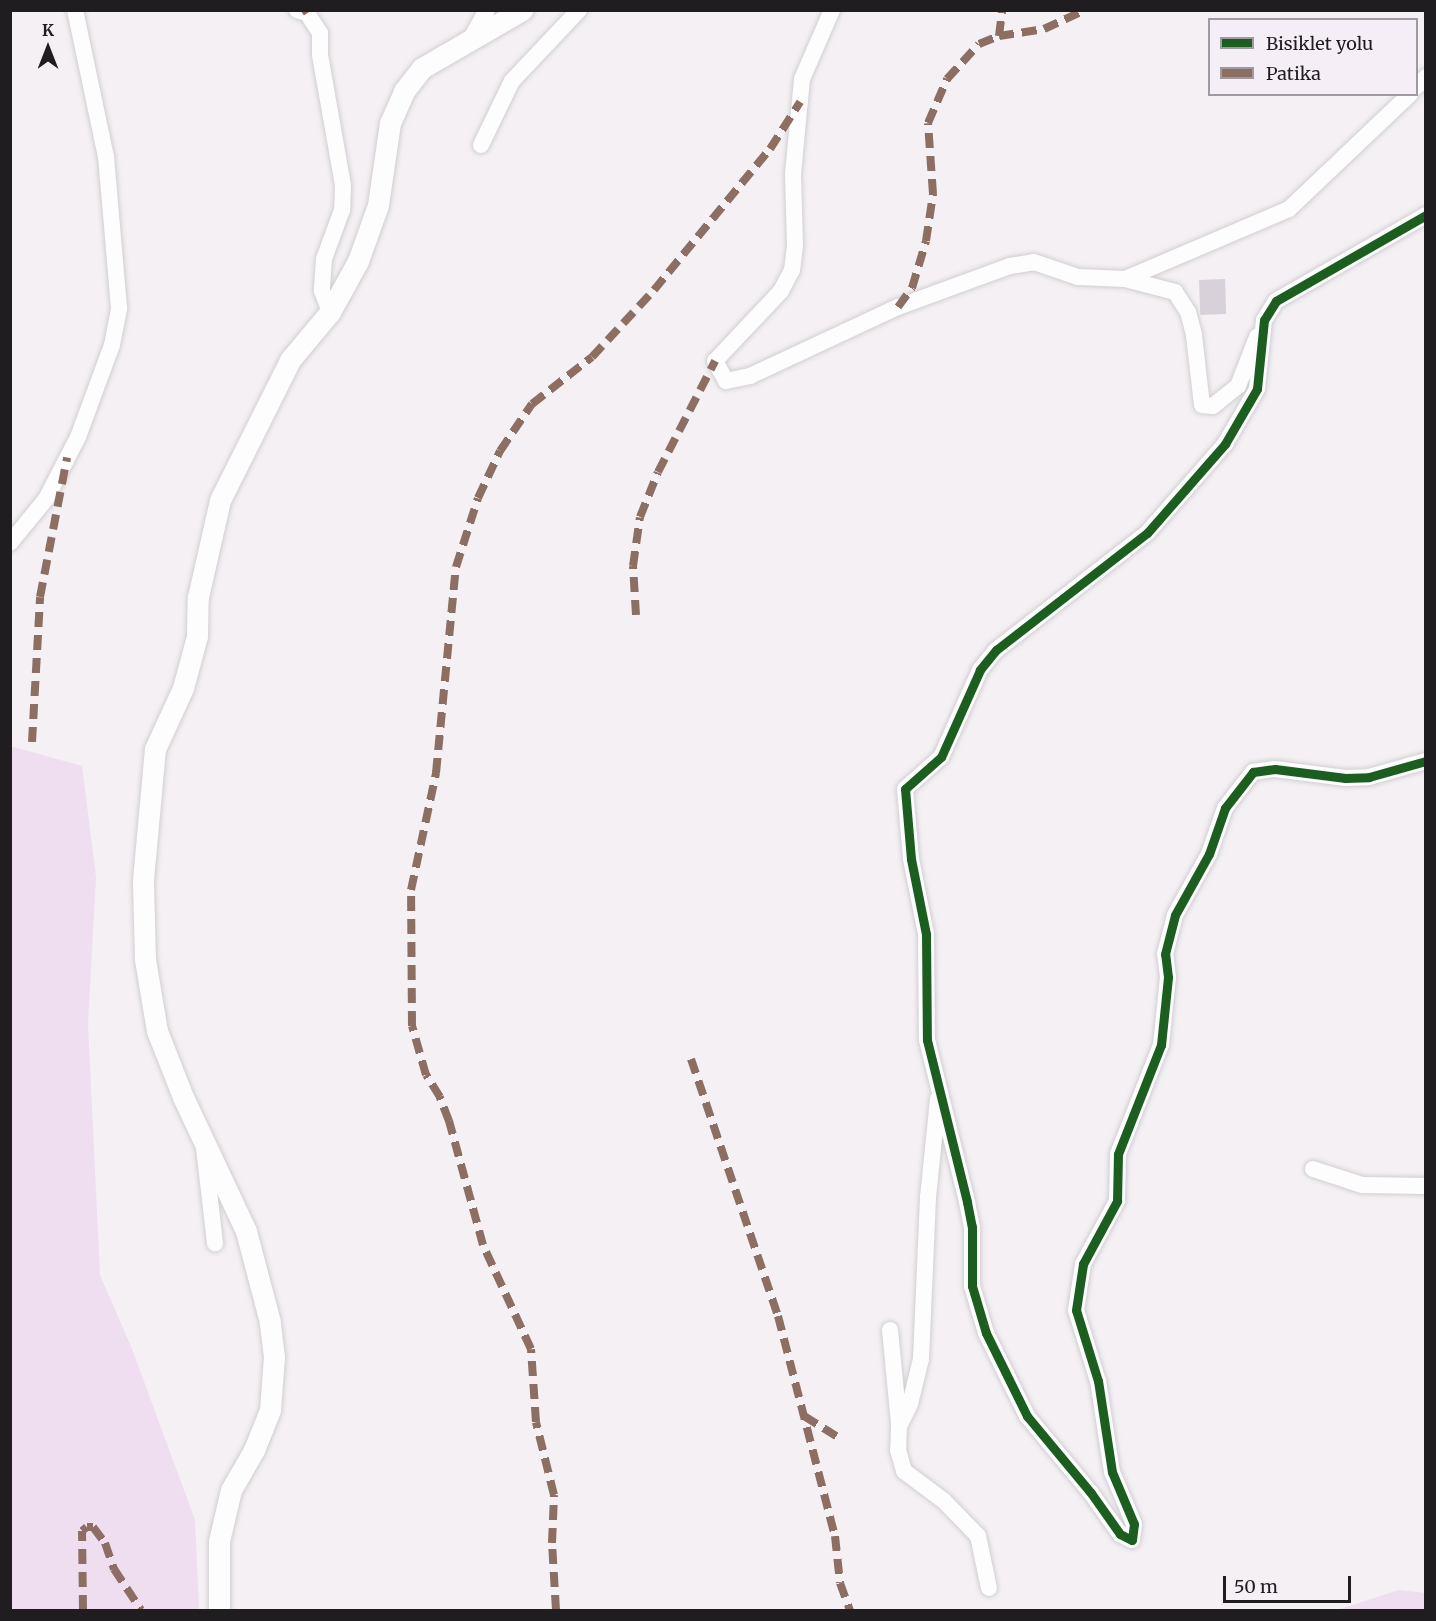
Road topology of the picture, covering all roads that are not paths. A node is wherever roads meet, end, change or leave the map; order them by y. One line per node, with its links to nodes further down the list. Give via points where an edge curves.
1 (75, 10): 14 (street, via 106,157 119,308 112,345 78,438 45,499)
2 (297, 10): 12 (street, via 307,13 320,33 320,55 343,186 342,210 324,260 322,291)
3 (487, 10): 7 (street)
4 (522, 10): 7 (street)
5 (579, 10): 9 (street, via 512,81)
6 (832, 10): 11 (street, via 802,79 793,174 792,270 781,291 715,361 726,381 750,376 897,307 1010,266 1034,262 1078,278)
7 (473, 35): 12 (street, via 422,68 404,91 390,123 378,205 358,261)
8 (1408, 96): 11 (street, via 1289,209)
9 (481, 145)
10 (1425, 214): 13 (street, via 1286,294 1276,301)
11 (1125, 279): 13 (street, via 1175,292 1188,312 1202,405 1214,406 1238,386)
12 (330, 312): 17 (street, via 290,360 220,500 198,597 197,636 183,688 155,749 148,794 143,880 145,959 157,1031)
13 (1264, 320): 16 (street, via 1257,389 1225,444 1147,533 996,650 980,670 941,757 905,789 911,860 926,934 927,1040)
14 (10, 543)
15 (1425, 761): 16 (street, via 1369,777 1345,778 1275,769 1252,772 1225,808 1209,854 1175,915 1166,954 1168,977 1161,1046 1118,1154 1117,1201 1083,1264 1076,1310 1098,1381 1112,1472 1134,1524 1132,1540 1120,1534 1027,1416 986,1333 972,1286 972,1227)
16 (938, 1087): 22 (street, via 921,1359 910,1404)
17 (204, 1138): 20 (street); 24 (street, via 246,1230 270,1322 274,1357 270,1410 254,1450 231,1490 219,1541)
18 (1313, 1169): 19 (street, via 1362,1185)
19 (1425, 1186)
20 (215, 1243)
21 (890, 1330): 22 (street)
22 (899, 1427): 23 (street, via 897,1450 904,1471 945,1501 978,1536)
23 (989, 1588)
24 (219, 1611)

